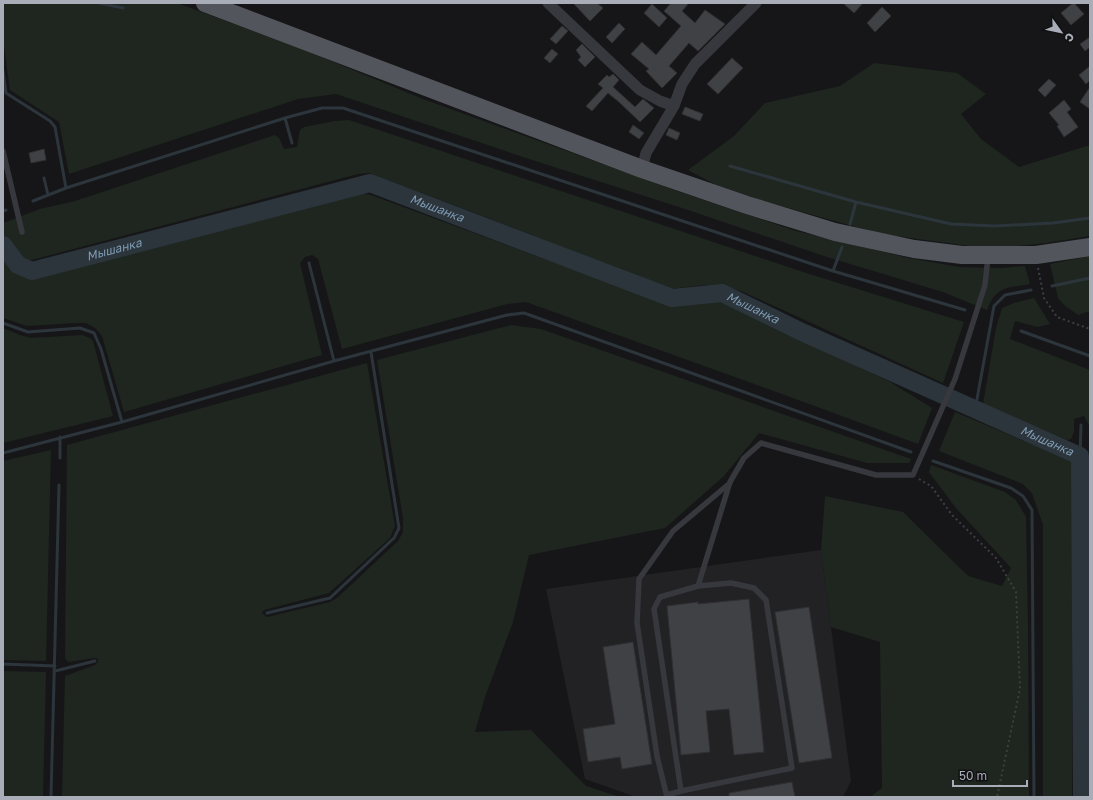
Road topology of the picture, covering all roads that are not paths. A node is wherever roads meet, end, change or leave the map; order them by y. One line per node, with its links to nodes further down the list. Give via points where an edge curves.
1 (205, 3): 6 (main road)
2 (548, 3): 4 (street, via 640,90)
3 (756, 3): 4 (street, via 695,64 682,84)
4 (674, 106): 6 (street, via 646,153)
5 (3, 151): 7 (lane)
6 (642, 169): 9 (main road, via 836,232 914,249 962,255)
7 (22, 232)
8 (1090, 247): 9 (main road, via 1036,255)
9 (988, 255): 10 (lane, via 985,285 956,379 913,475 876,475 761,443 744,458)
10 (730, 482): 11 (lane); 13 (lane, via 673,531 639,579 637,623 657,756)
11 (698, 586): 12 (lane, via 660,597 654,609); 12 (lane, via 731,583 754,588 766,600 792,768)
12 (681, 791): 13 (lane)
13 (667, 796)

